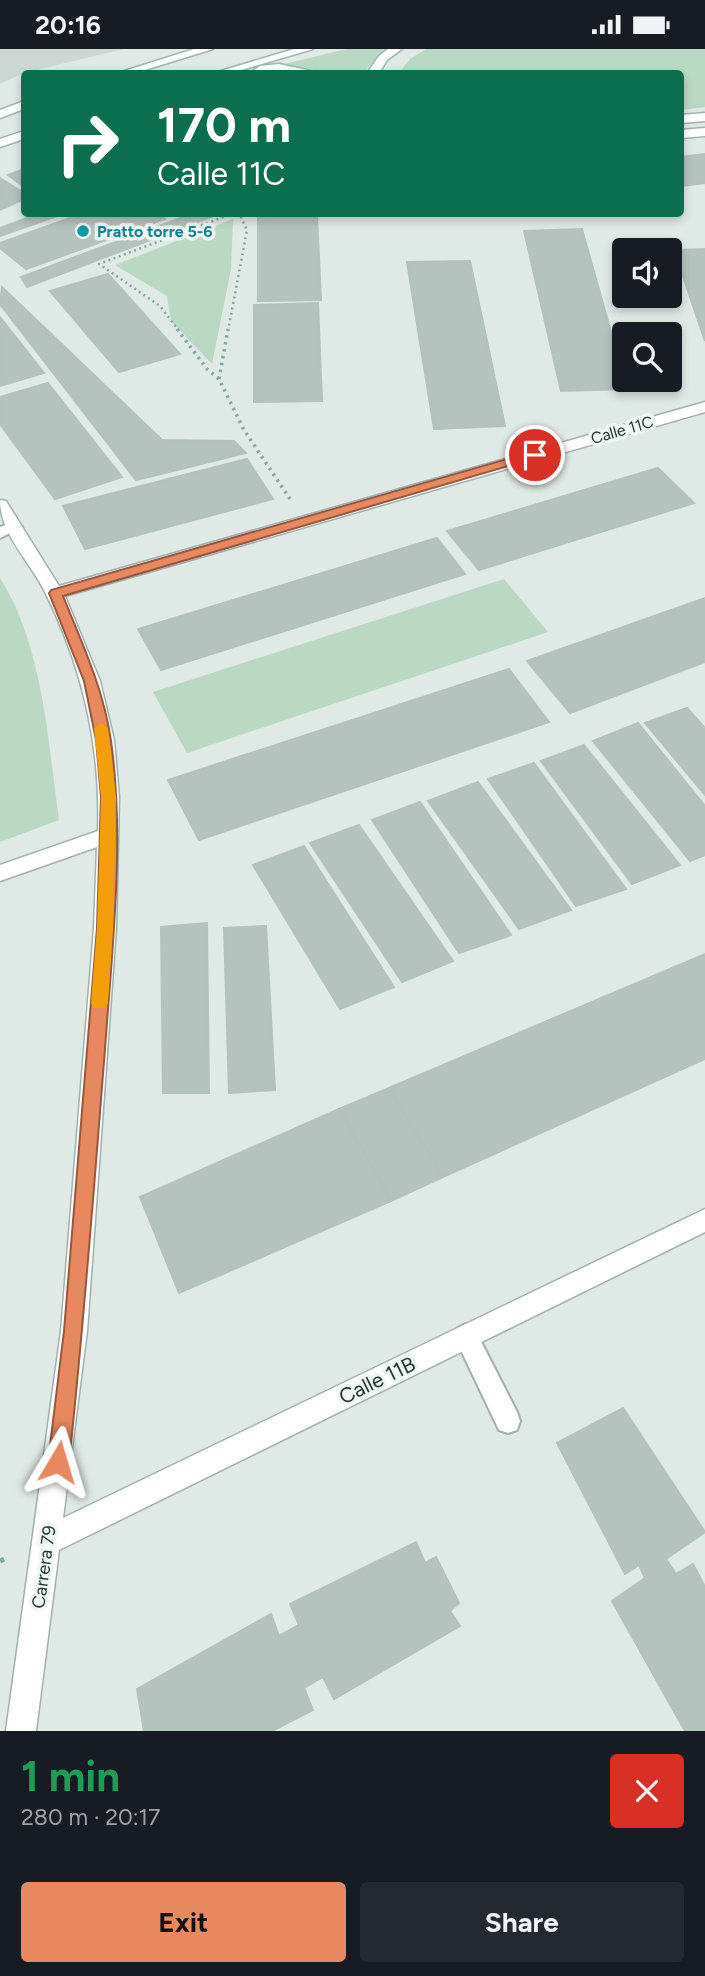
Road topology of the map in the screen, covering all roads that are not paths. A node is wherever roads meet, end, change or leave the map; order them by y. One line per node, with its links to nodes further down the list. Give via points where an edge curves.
1 (207, 49): 4 (street)
2 (307, 49): 5 (street)
3 (396, 49): 8 (street)
4 (134, 70)
5 (234, 70)
6 (257, 70): 7 (street)
7 (290, 70)
8 (375, 70)
9 (21, 106): 10 (street)
10 (0, 114)
11 (705, 117): 12 (street)
12 (684, 119)
13 (705, 132): 14 (street)
14 (684, 134)
15 (21, 136): 16 (street)
16 (0, 143)
17 (705, 407): 20 (street, Calle 11C)
18 (0, 505): 19 (street, Carrera 79)
19 (7, 530): 20 (street, Carrera 79)
20 (55, 593): 21 (street, Carrera 79, via 91,681 104,740)
21 (107, 836): 22 (street); 26 (street, Carrera 79, via 105,928 74,1331)
22 (0, 873)
23 (705, 1220): 24 (street, Calle 11B)
24 (466, 1336): 25 (lane); 26 (street, Calle 11B)
25 (508, 1421)
26 (48, 1540): 27 (street, Carrera 79)
27 (21, 1731)

